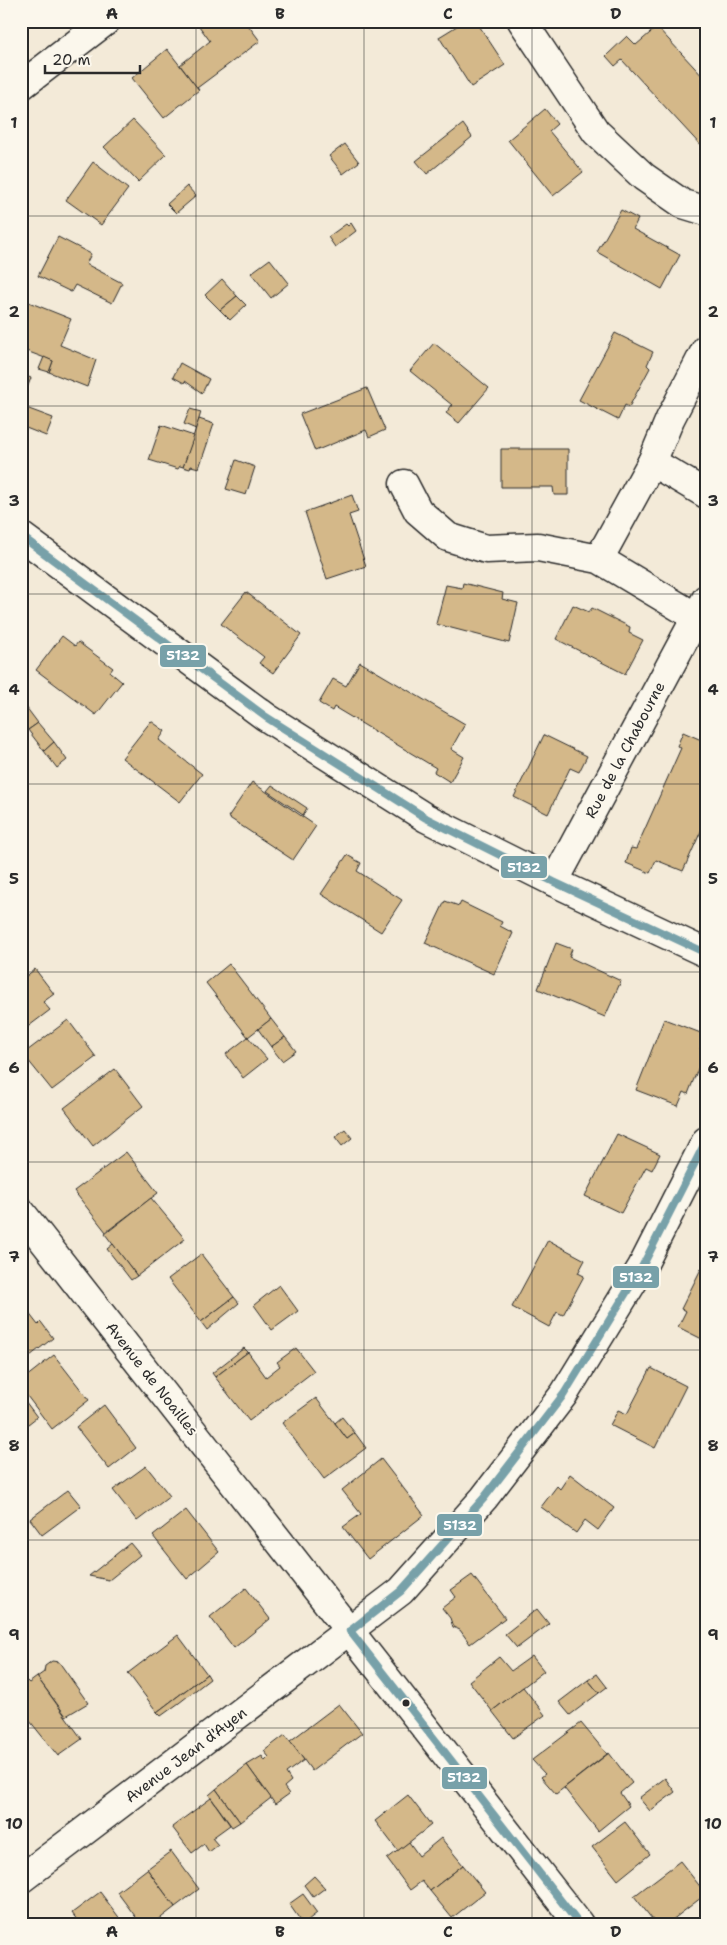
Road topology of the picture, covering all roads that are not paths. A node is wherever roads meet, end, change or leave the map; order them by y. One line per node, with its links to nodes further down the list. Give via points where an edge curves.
1 (106, 21): 3 (street)
2 (522, 21): 4 (street, via 596,132 644,177 683,204)
3 (21, 86)
4 (706, 211)
5 (706, 349): 6 (street)
6 (652, 462): 8 (street); 10 (street)
7 (404, 484): 10 (street, Rue de la Chabourne, via 418,511 448,537 486,549 538,547)
8 (706, 494)
9 (21, 536): 12 (street, via 266,717 426,818)
10 (599, 559): 11 (street, Rue de la Chabourne)
11 (701, 608): 12 (street, Rue de la Chabourne)
12 (554, 882): 13 (street)
13 (706, 953)
14 (706, 1141): 16 (street, Avenue Jean d'Ayen, via 642,1267 564,1394 484,1498 400,1591)
15 (21, 1212): 16 (street, Avenue de Noailles)
16 (350, 1631): 17 (street, Avenue Jean d'Ayen); 18 (street, Avenue de Noailles)
17 (21, 1879)
18 (579, 1924)

